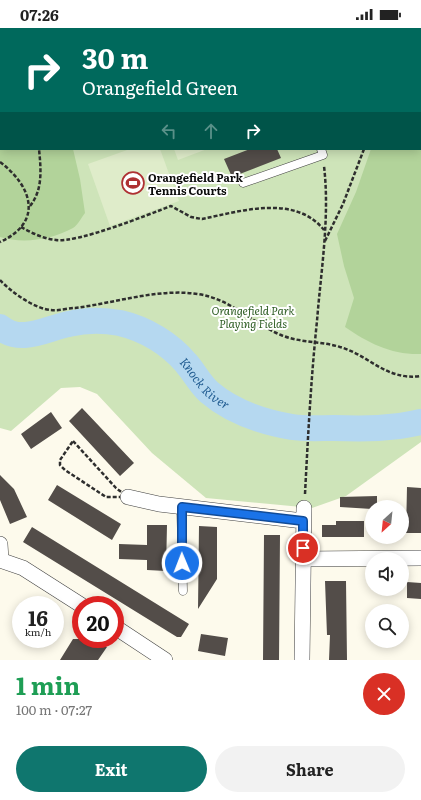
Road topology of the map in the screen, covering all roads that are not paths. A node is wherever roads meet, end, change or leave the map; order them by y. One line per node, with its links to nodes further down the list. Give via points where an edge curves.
1 (322, 152): 2 (lane)
2 (243, 183)
3 (128, 497): 4 (street)
4 (182, 507): 7 (street, via 303,515); 9 (lane)
5 (0, 544): 8 (street)
6 (421, 558): 7 (street)
7 (303, 559): 13 (street)
8 (1, 560): 10 (street, via 23,568)
9 (183, 591)
10 (72, 599)
11 (124, 633): 12 (street)
12 (165, 660)
13 (302, 660)

